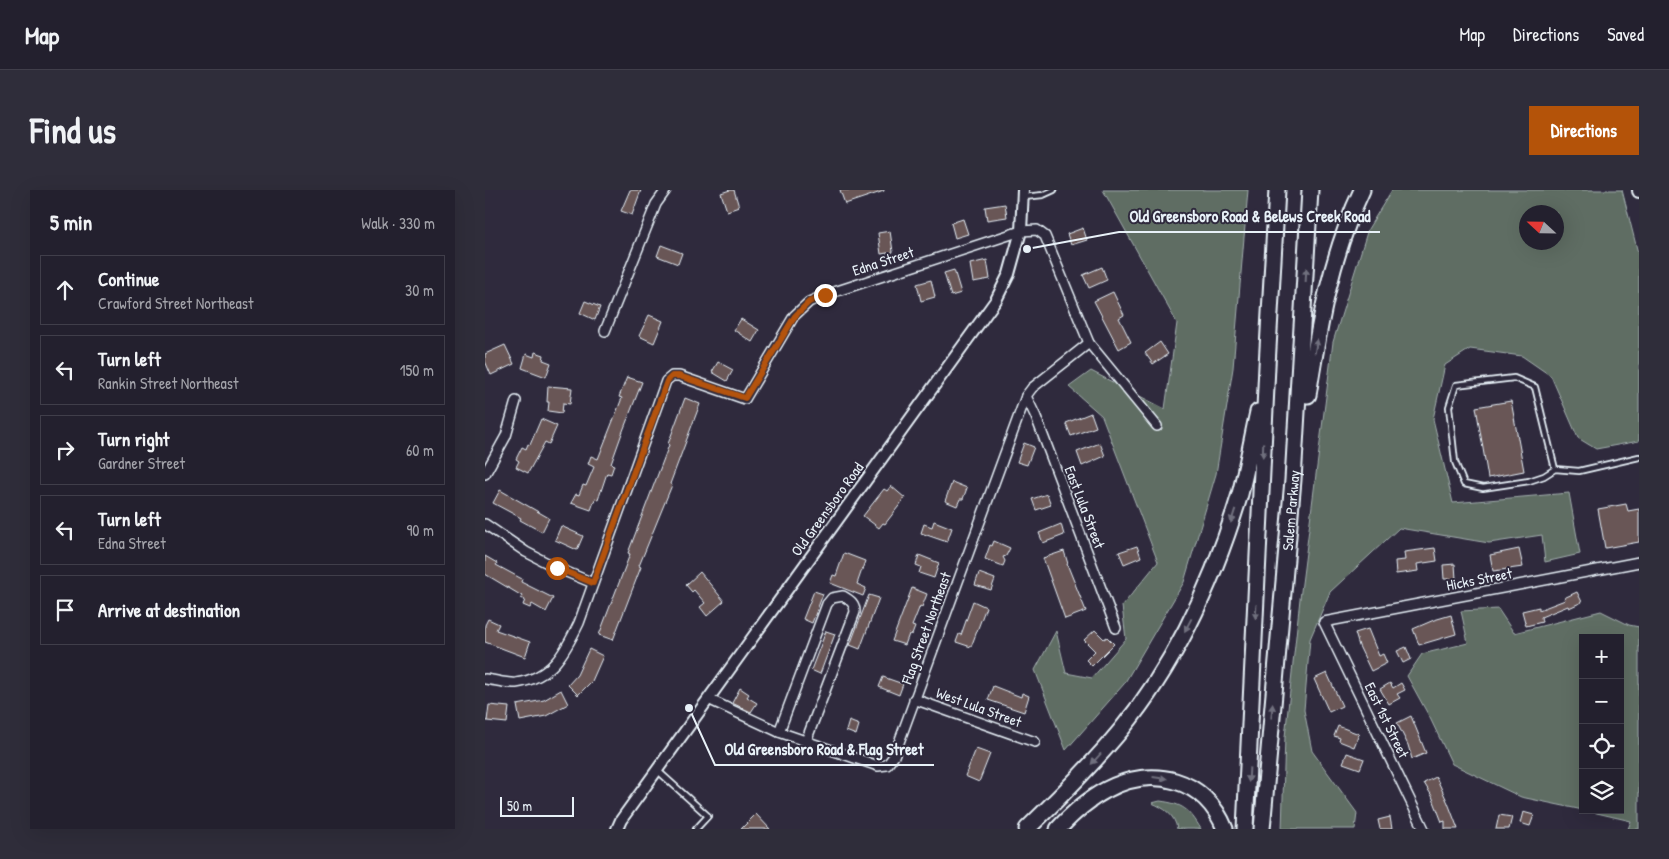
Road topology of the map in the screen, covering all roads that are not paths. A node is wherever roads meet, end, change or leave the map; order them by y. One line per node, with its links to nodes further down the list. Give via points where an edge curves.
1 (666, 190): 8 (street, via 656,204)
2 (1054, 190): 6 (lane, via 1043,195)
3 (1277, 190): 10 (highway, Salem Parkway)
4 (1310, 190): 17 (highway, Salem Parkway, one-way to 4)
5 (1362, 190): 17 (highway, one-way to 5, via 1326,294 1347,225)
6 (1023, 194): 7 (street, Old Greensboro Road)
7 (1021, 231): 9 (street, via 1037,230 1045,236); 20 (street, Edna Street, via 809,302 795,316 745,398 672,376 667,381); 25 (street, Old Greensboro Road, via 1009,274 995,300)
8 (605, 331)
9 (1089, 343): 11 (street, Flag Street Northeast); 13 (street)
10 (1267, 366): 32 (highway, one-way to 32, via 1240,492 1196,610 1162,670 1122,728 1075,782); 35 (highway, Salem Parkway, one-way to 35)
11 (1026, 396): 22 (street, East Lula Street, via 1037,417); 24 (street, Flag Street Northeast)
12 (516, 401): 16 (street, via 506,436)
13 (1157, 426)
14 (1639, 457): 15 (lane, via 1579,471)
15 (1555, 469): 15 (lane, via 1535,387 1514,378 1456,385 1449,407 1455,462 1464,484 1483,488 1520,482 1544,476)
16 (485, 474)
17 (1293, 480): 36 (highway, Salem Parkway, one-way to 17)
18 (485, 524): 20 (street, via 526,552)
19 (1639, 562): 21 (street, Hicks Street)
20 (593, 583): 23 (street, via 579,623 554,666 533,678 515,683)
21 (1324, 622): 37 (street, East 1st Street)
22 (1116, 628)
23 (485, 679)
24 (914, 699): 27 (street, Flag Street Northeast, via 894,756 887,765 878,766); 28 (street, West Lula Street)
25 (708, 700): 26 (street, Flag Street Northeast); 29 (street, Old Greensboro Road)
26 (779, 732): 27 (street, Flag Street Northeast); 27 (street, via 827,604 832,598 843,596 852,601 855,612)
27 (806, 741)
28 (1035, 742)
29 (657, 770): 30 (street, Old Greensboro Road); 31 (lane, via 708,816)
30 (617, 829)
31 (696, 829)
32 (1027, 829)
33 (1057, 829): 34 (highway, one-way to 34, via 1105,790 1149,777 1172,780 1193,788 1209,802)
34 (1225, 829)
35 (1245, 829)
36 (1262, 829)
37 (1424, 829)

